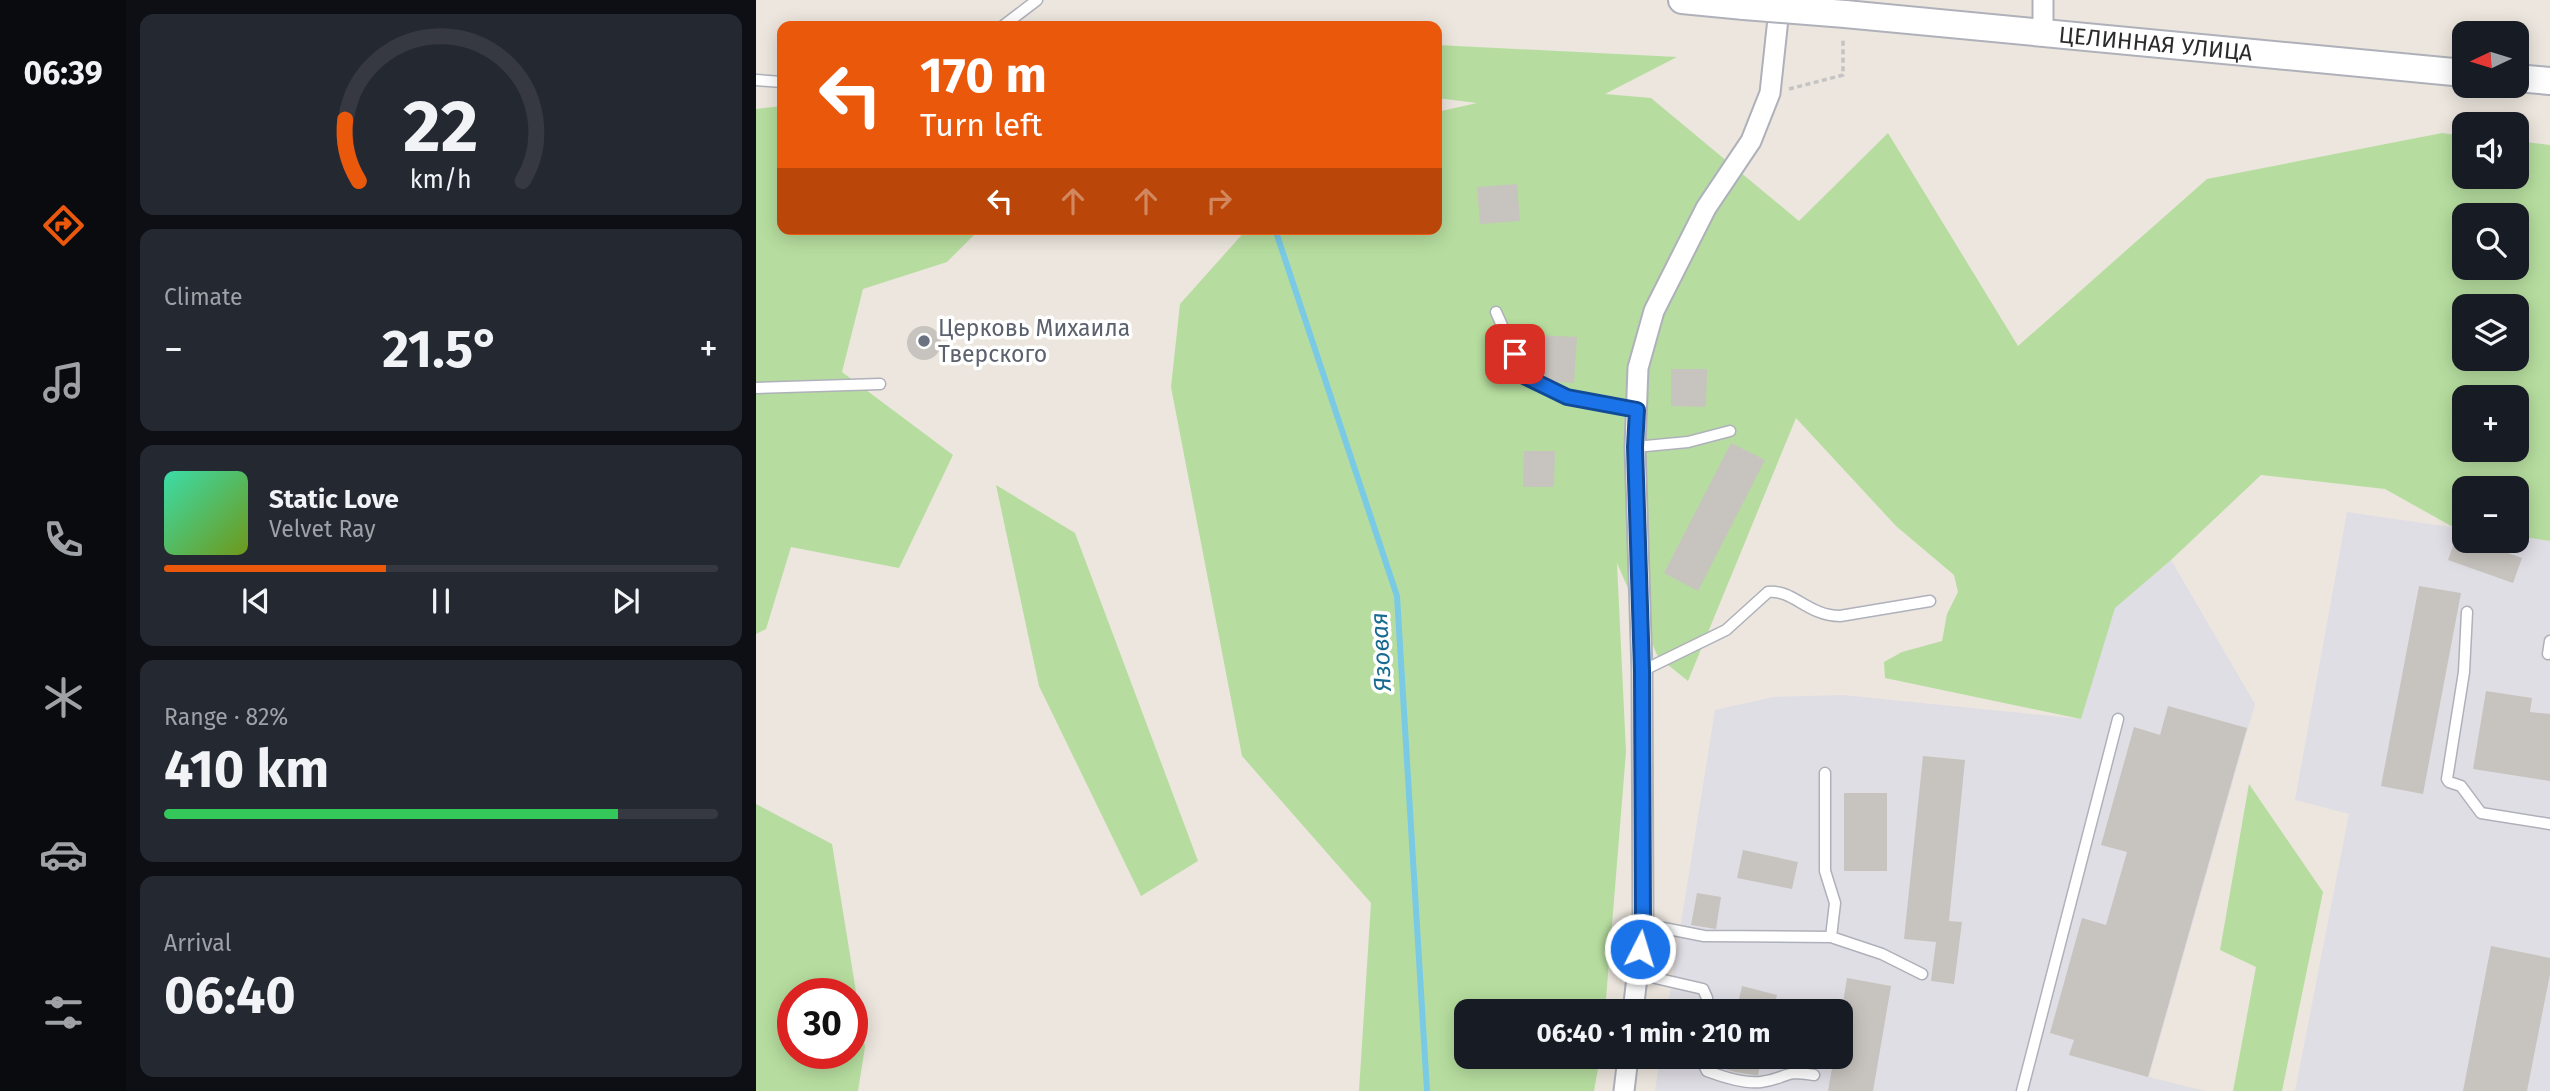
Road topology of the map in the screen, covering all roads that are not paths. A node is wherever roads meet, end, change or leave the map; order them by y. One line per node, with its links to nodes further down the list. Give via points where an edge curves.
1 (1037, 0): 5 (lane)
2 (1682, 0): 6 (main road, ЦЕЛИННАЯ УЛИЦА, bridge, via 1744,6 1844,27)
3 (1780, 0): 15 (street, via 1770,93 1751,141 1706,208 1654,311 1638,369)
4 (2043, 0): 6 (street)
5 (1010, 21)
6 (2043, 34): 7 (main road, ЦЕЛИННАЯ УЛИЦА)
7 (2452, 72)
8 (2529, 79): 10 (main road)
9 (756, 80): 11 (lane)
10 (2550, 81)
11 (777, 82)
12 (1496, 312): 15 (lane, via 1524,376 1567,397)
13 (880, 384): 14 (lane)
14 (756, 388)
15 (1637, 410): 17 (street)
16 (1730, 431): 17 (lane, via 1688,442)
17 (1635, 447): 22 (street)
18 (1930, 601): 22 (lane, via 1826,616 1784,593 1768,592 1726,630)
19 (2467, 612): 25 (lane, via 2464,672 2447,779 2461,786 2481,813)
20 (2550, 641): 21 (lane)
21 (2548, 653)
22 (1642, 671): 26 (street)
23 (2118, 719): 36 (lane)
24 (1825, 773): 27 (lane, via 1825,871 1835,903)
25 (2550, 824)
26 (1643, 923): 27 (lane, via 1704,936); 28 (street)
27 (1831, 937): 29 (lane)
28 (1637, 974): 30 (street); 31 (lane, via 1703,989)
29 (1922, 974)
30 (1634, 999)
31 (1707, 999)
32 (1627, 1069): 35 (street)
33 (1706, 1069): 34 (lane, via 1751,1082 1790,1072)
34 (1815, 1075)
35 (1625, 1091)
36 (2022, 1091)

